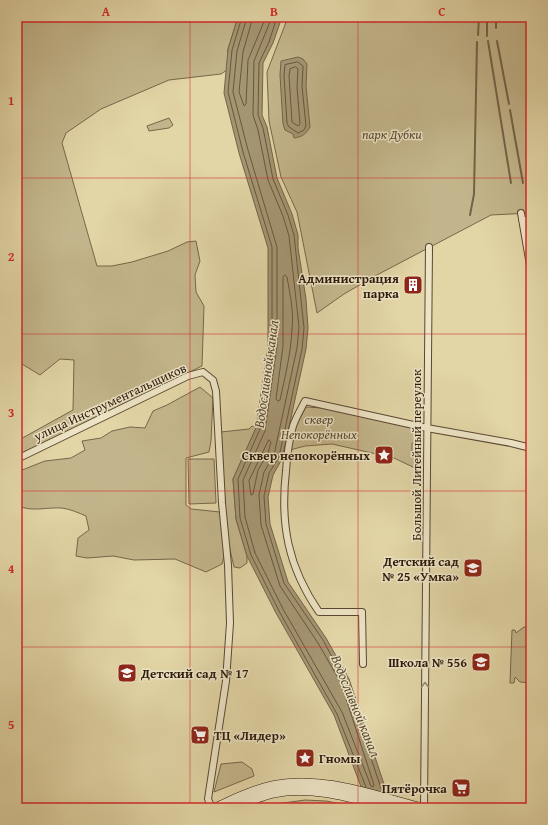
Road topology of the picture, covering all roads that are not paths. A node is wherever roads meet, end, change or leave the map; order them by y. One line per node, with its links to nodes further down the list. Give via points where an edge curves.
1 (531, 220): 3 (street, via 522,216)
2 (428, 247): 4 (street, Большой Литейный переулок)
3 (531, 271)
4 (427, 428): 5 (street); 7 (street, via 304,401 293,425 287,454 284,491 286,537 298,576 319,612 362,612); 13 (street, Большой Литейный переулок, one-way to 4)
5 (531, 448)
6 (17, 459): 10 (street, улица Инструментальщиков, via 188,376 203,372 213,380 216,391 230,623 226,681 208,799)
7 (363, 664)
8 (360, 796): 9 (main road); 11 (main road, via 319,784 288,784 258,790); 12 (main road, via 300,790 266,795)
9 (393, 804): 13 (main road)
10 (212, 808)
11 (215, 808)
12 (233, 808)
13 (423, 808)

